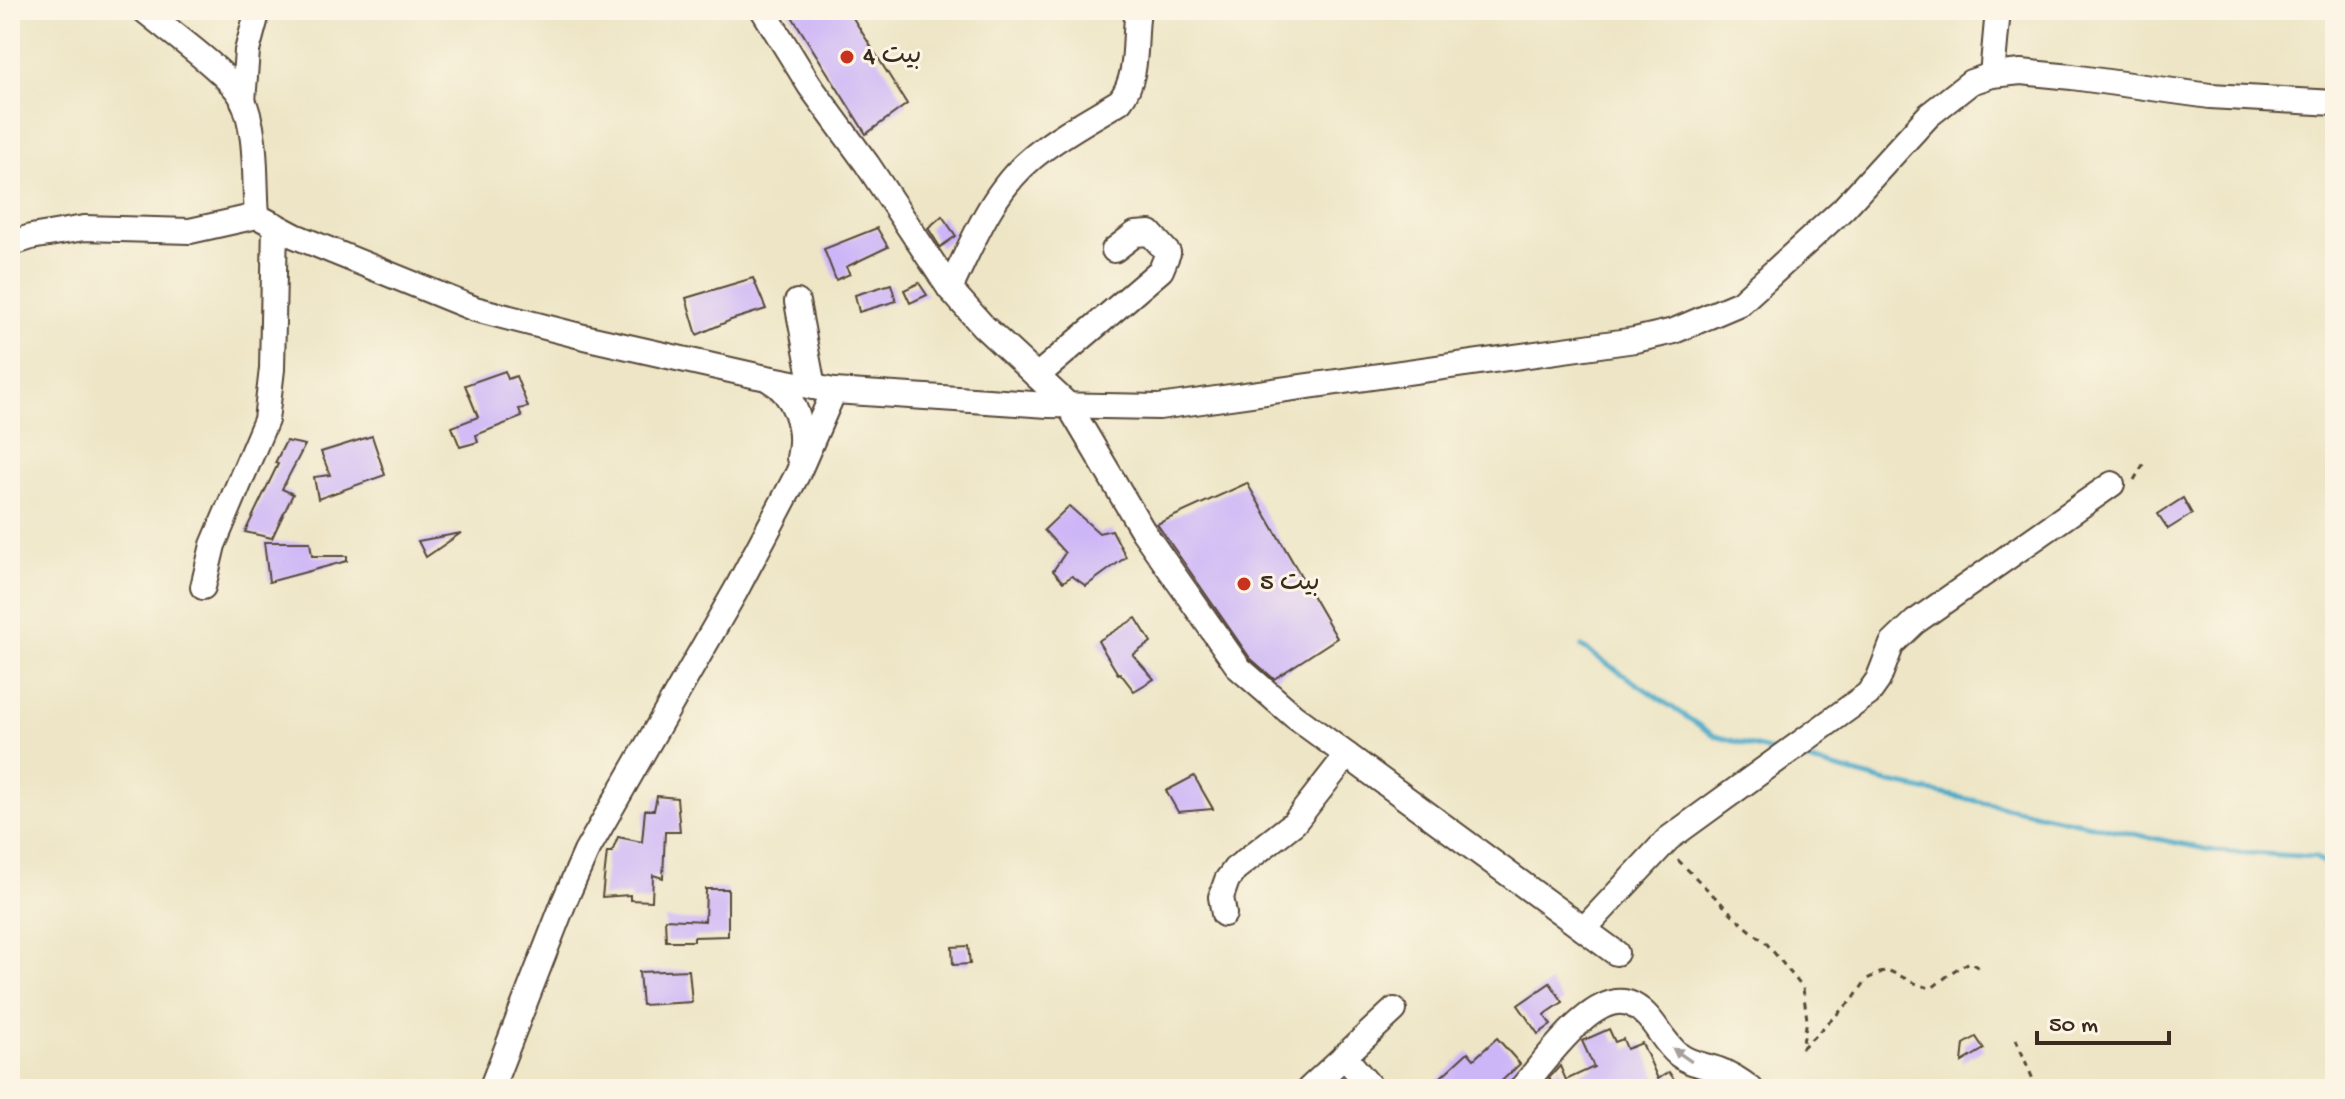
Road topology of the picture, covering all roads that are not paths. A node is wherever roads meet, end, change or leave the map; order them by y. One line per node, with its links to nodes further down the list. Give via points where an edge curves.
1 (144, 10): 7 (street, via 219,72)
2 (258, 10): 7 (street, via 247,51)
3 (763, 10): 12 (street)
4 (1138, 10): 12 (street, via 1134,79 1128,91 1031,158 982,221)
5 (1998, 10): 6 (street)
6 (1992, 75): 8 (street, via 2046,74 2210,96); 17 (street, via 1971,82 1929,115 1843,209 1740,303 1674,331 1159,407)
7 (243, 101): 9 (street)
8 (2335, 103)
9 (266, 220): 10 (street, via 190,231 84,228); 15 (street, via 475,309); 20 (street, via 272,369 266,420 213,545)
10 (10, 244)
11 (1114, 250): 14 (street, via 1135,234 1150,233 1168,253 1161,270)
12 (950, 289): 14 (street)
13 (797, 302): 16 (street)
14 (1037, 376): 17 (street)
15 (766, 378): 16 (street); 18 (street, via 783,387 794,402 801,450)
16 (823, 389): 17 (street); 18 (street)
17 (1069, 406): 21 (street, via 1143,531 1239,668)
18 (795, 477): 27 (street, via 586,852)
19 (2112, 484): 23 (street, via 1915,622 1892,644 1868,694 1664,844)
20 (203, 587)
21 (1347, 755): 22 (street, via 1294,823 1235,869 1221,897); 23 (street)
22 (1224, 914)
23 (1584, 929): 24 (street)
24 (1616, 953)
25 (1394, 1010): 26 (street)
26 (1344, 1056): 28 (street); 29 (street)
27 (491, 1089)
28 (1309, 1089)
29 (1372, 1089)
30 (1521, 1089): 31 (street, one-way to 30, via 1723,1071 1677,1054 1651,1020 1631,1004 1612,1001 1589,1012)
31 (1751, 1089)

